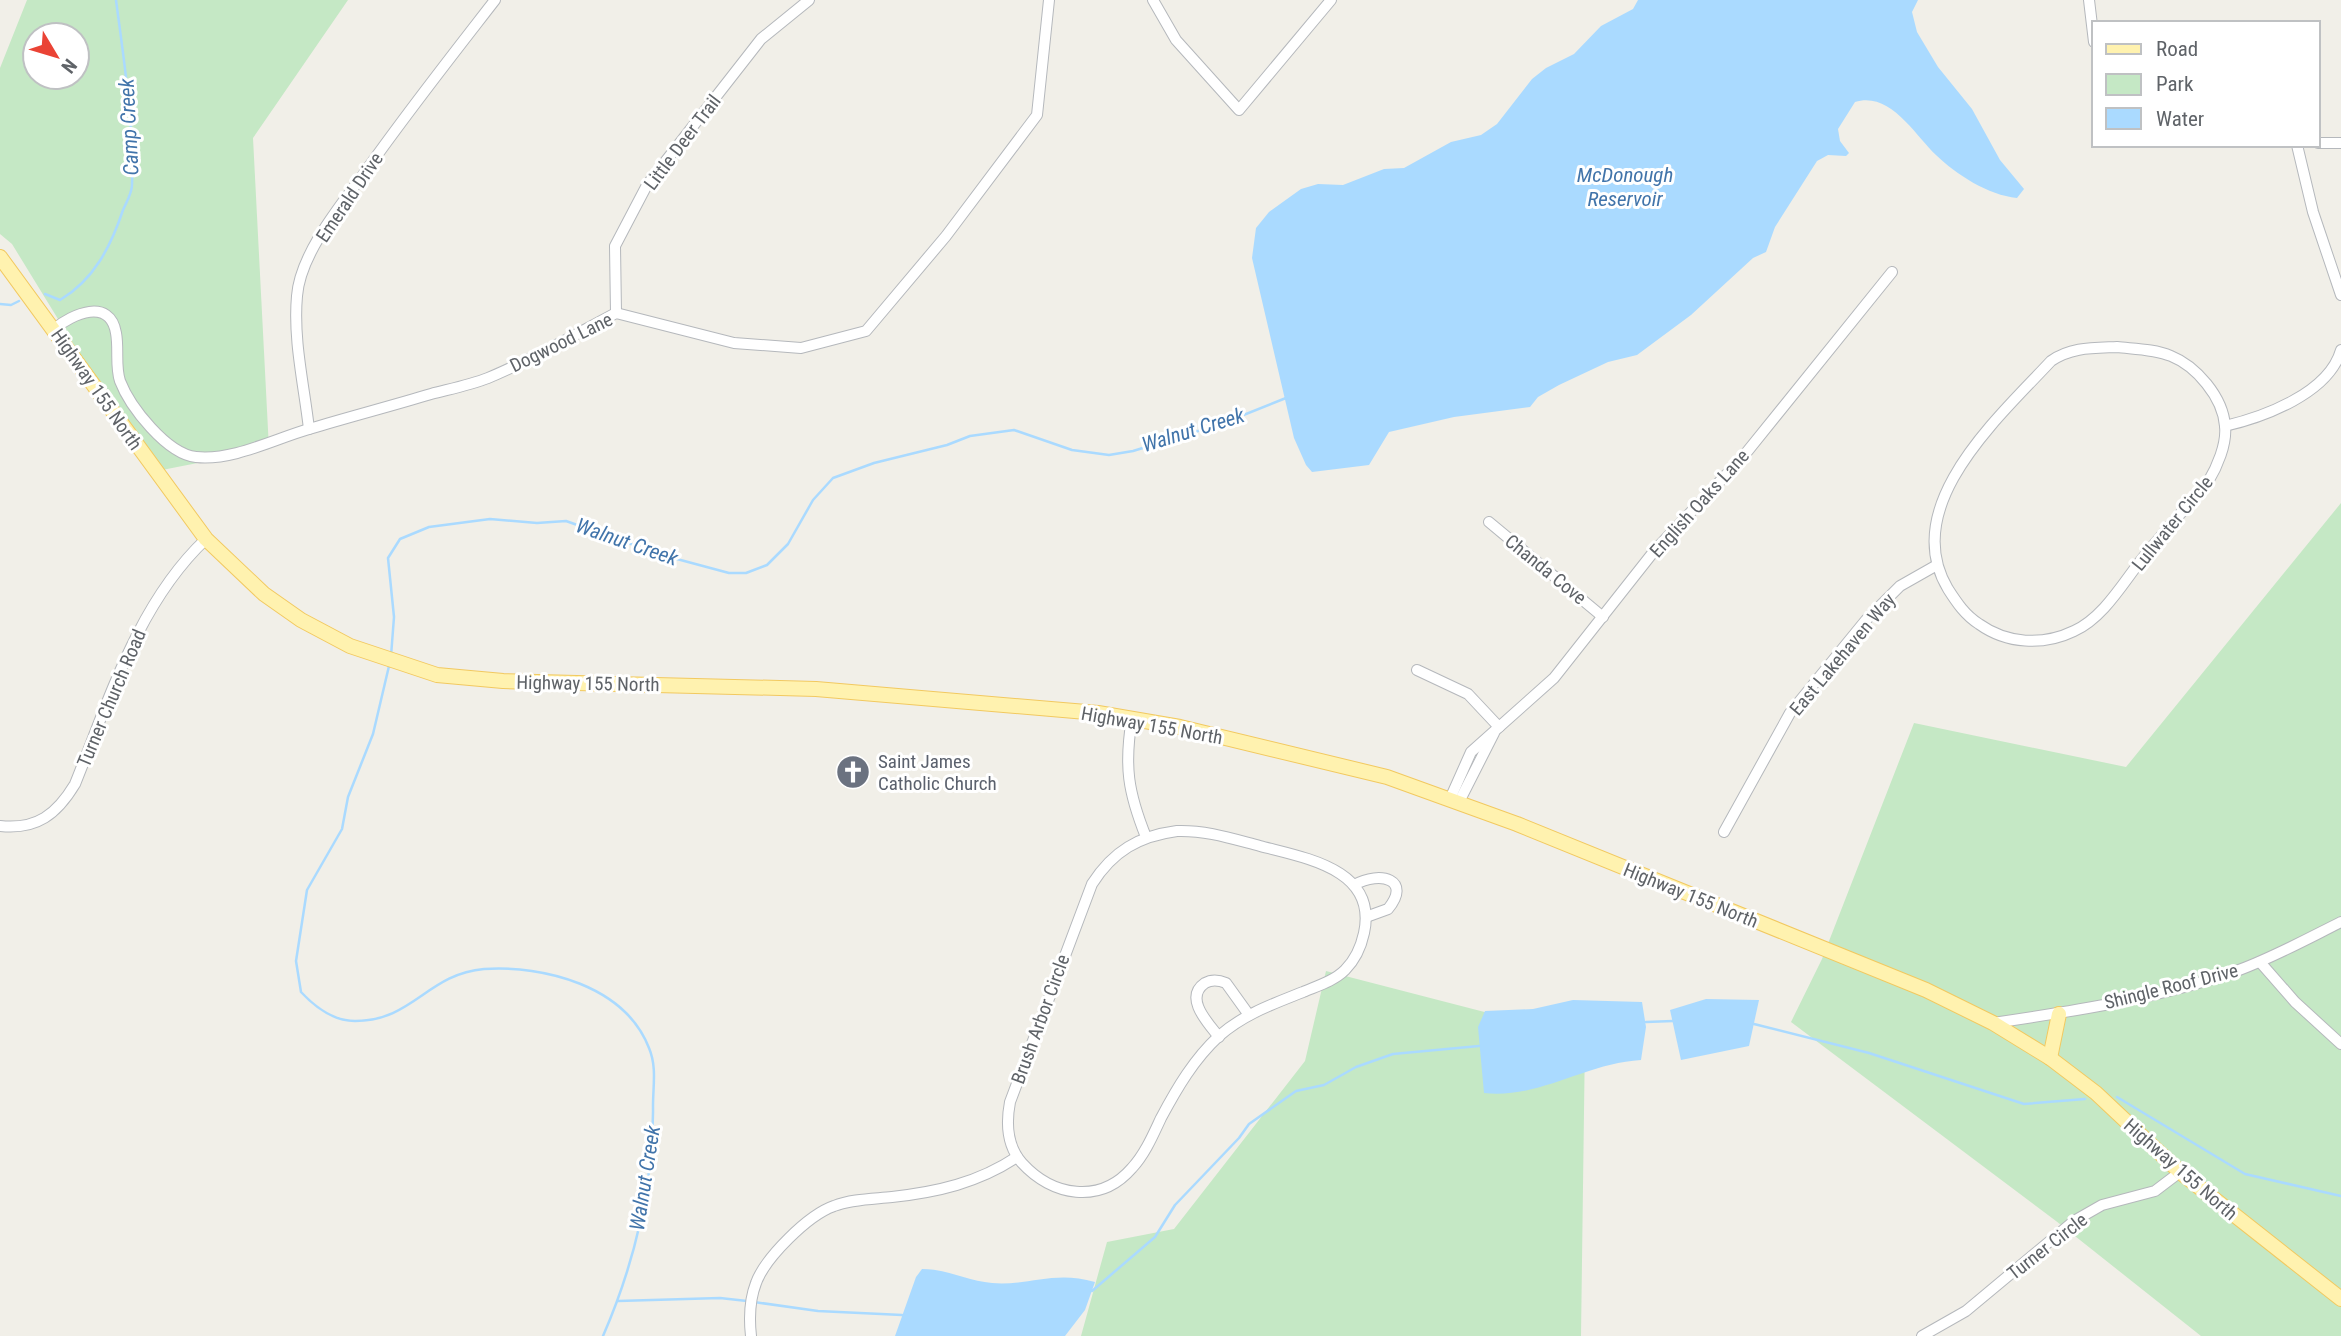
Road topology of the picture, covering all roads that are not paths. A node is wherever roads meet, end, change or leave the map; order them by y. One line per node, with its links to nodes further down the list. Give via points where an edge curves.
1 (495, 0): 18 (street, Emerald Drive, via 330,220 310,255 296,294 298,352)
2 (809, 0): 14 (street, Little Deer Trail, via 761,38 647,185 615,246)
3 (1049, 0): 14 (street, Dogwood Lane, via 1037,115 946,236 866,331 801,348 734,343)
4 (1153, 0): 5 (street, via 1176,40 1240,110)
5 (1331, 0)
6 (2090, 0): 7 (street)
7 (2092, 21)
8 (2320, 143): 9 (street)
9 (2341, 143)
10 (2297, 147): 13 (street)
11 (0, 257): 15 (main road, Highway 155 North)
12 (1892, 272): 22 (street, English Oaks Lane, via 1742,458 1666,537)
13 (2341, 295)
14 (616, 313): 18 (street, Dogwood Lane, via 487,379)
15 (54, 329): 18 (street, Dogwood Lane, via 81,312 97,310 113,323 120,380 162,440 184,456 206,458); 20 (main road, Highway 155 North)
16 (2341, 350): 17 (street, via 2326,374 2287,405)
17 (2225, 426): 21 (street, Lullwater Circle, via 2218,464 2208,482 2101,610 2074,632 2026,641 1986,630 1960,608); 21 (street, Lullwater Circle, via 2205,382 2172,356 2117,347 2062,353 2013,402 1949,484 1936,516)
18 (309, 429)
19 (1489, 522): 22 (street, Chanda Cove)
20 (206, 539): 24 (main road, Highway 155 North, via 282,608 324,633 369,654 437,675 536,684 816,689); 27 (street, Turner Church Road, via 172,579 146,620 62,805 37,823)
21 (1937, 565): 28 (street, East Lakehaven Way, via 1900,586 1866,620 1790,713)
22 (1603, 617): 25 (street, English Oaks Lane, via 1542,691)
23 (1417, 670): 25 (street, via 1468,694)
24 (1132, 718): 26 (main road, Highway 155 North, via 1333,762); 29 (street, via 1127,776)
25 (1499, 727): 26 (street, English Oaks Lane)
26 (1455, 801): 36 (main road, Highway 155 North, via 1914,986)
27 (0, 826)
28 (1724, 832)
29 (1146, 837): 30 (street, Brush Arbor Circle, via 1177,831 1208,833 1321,862); 40 (street, Brush Arbor Circle, via 1112,858 1089,890 1010,1102 1009,1135)
30 (1354, 885): 31 (street); 31 (street, via 1377,875 1394,887 1388,909)
31 (1366, 917): 35 (street, via 1361,944 1343,972)
32 (2341, 922): 33 (street, Shingle Roof Drive)
33 (2260, 962): 34 (street, Shingle Roof Drive, via 2193,984); 38 (street)
34 (2059, 1014): 36 (street, Shingle Roof Drive); 39 (main road)
35 (1249, 1015): 37 (street); 37 (street, via 1226,983 1213,980 1204,984 1197,1004)
36 (1993, 1023): 39 (main road, Highway 155 North)
37 (1219, 1037): 40 (street, via 1186,1073 1141,1156 1117,1181 1096,1191 1067,1192 1044,1182)
38 (2341, 1044)
39 (2050, 1058): 41 (main road, Highway 155 North)
40 (1017, 1157): 43 (street, via 985,1176 945,1189 845,1202 814,1216 757,1279 750,1304)
41 (2180, 1172): 42 (main road, Highway 155 North); 44 (street, Turner Circle, via 2155,1191 2102,1205 2074,1221 1966,1311)
42 (2341, 1299)
43 (751, 1336)
44 (1922, 1336)

